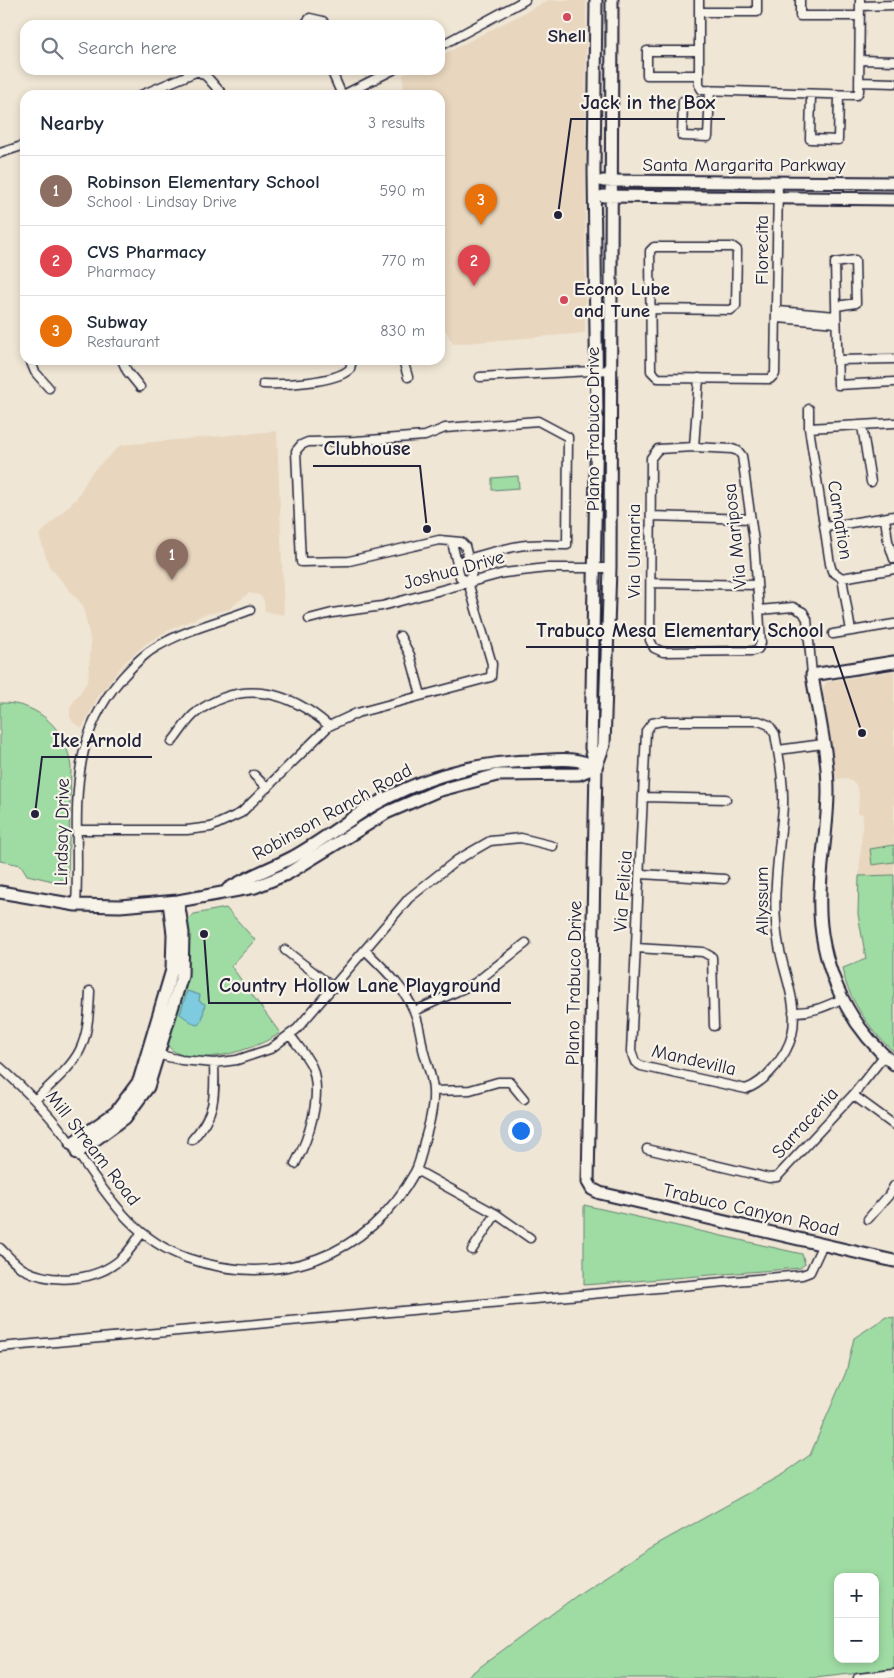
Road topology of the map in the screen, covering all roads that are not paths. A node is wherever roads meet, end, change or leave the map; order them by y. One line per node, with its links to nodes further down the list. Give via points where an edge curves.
1 (525, 0): 13 (street)
2 (596, 0): 34 (main road, Plano Trabuco Drive)
3 (612, 0): 35 (main road, Plano Trabuco Drive)
4 (699, 0): 9 (street)
5 (757, 0): 9 (street, via 757,12)
6 (800, 0): 10 (street, via 800,16)
7 (860, 3): 8 (street); 10 (street)
8 (894, 5)
9 (699, 12): 14 (street)
10 (860, 16): 15 (street)
11 (308, 20): 12 (street)
12 (321, 20)
13 (445, 43)
14 (698, 51): 21 (street); 21 (street, via 647,51 647,75)
15 (860, 60): 16 (street); 22 (street)
16 (894, 61)
17 (188, 75): 24 (street)
18 (205, 75): 25 (street)
19 (334, 75): 26 (street)
20 (383, 75): 27 (street)
21 (698, 75): 28 (street, via 701,89)
22 (859, 82): 23 (street); 30 (street, via 859,93)
23 (894, 83)
24 (153, 90)
25 (219, 90)
26 (340, 90)
27 (352, 90)
28 (710, 90): 29 (street); 31 (street)
29 (811, 94): 30 (street); 30 (street, via 810,139 838,140)
30 (839, 95)
31 (709, 102): 31 (street, via 708,137 682,136 683,101)
32 (20, 147): 33 (street)
33 (0, 153)
34 (594, 181): 35 (main road, Santa Margarita Parkway); 38 (main road, Plano Trabuco Drive)
35 (610, 181): 36 (main road, Santa Margarita Parkway); 39 (main road, Plano Trabuco Drive)
36 (778, 182): 37 (main road, Santa Margarita Parkway); 40 (street, Florecita)
37 (894, 183)
38 (594, 196): 39 (main road, Santa Margarita Parkway); 52 (main road, Plano Trabuco Drive)
39 (610, 196): 40 (main road, Santa Margarita Parkway); 53 (main road, Plano Trabuco Drive)
40 (778, 197): 41 (main road, Santa Margarita Parkway); 44 (street, Florecita)
41 (894, 199)
42 (837, 306): 42 (street, via 856,303 855,260 835,263); 45 (street)
43 (651, 309): 43 (street, via 650,251 654,247 733,247 737,250 736,306 731,310); 56 (street, via 651,371 658,378)
44 (778, 315): 45 (street); 56 (street, Florecita, via 775,374 770,380)
45 (836, 320): 47 (street)
46 (894, 359): 47 (street)
47 (837, 360): 57 (street, via 838,385)
48 (32, 365): 60 (street)
49 (124, 365): 59 (street)
50 (351, 365): 58 (street, via 341,374 291,385)
51 (404, 365): 54 (street)
52 (596, 370): 53 (street); 55 (street); 76 (main road, Plano Trabuco Drive)
53 (610, 370): 77 (main road, Plano Trabuco Drive)
54 (408, 377)
55 (480, 377)
56 (699, 378): 65 (street)
57 (894, 382)
58 (263, 384)
59 (140, 387)
60 (49, 388)
61 (809, 409): 64 (street, Carnation)
62 (894, 423): 63 (street)
63 (862, 426): 64 (street); 66 (street)
64 (810, 428): 71 (street, Carnation)
65 (694, 447): 67 (street, Via Ulmaria, via 661,449 654,453 651,461); 70 (street, Via Mariposa, via 738,451)
66 (871, 482)
67 (651, 516): 70 (street); 81 (street, Via Ulmaria)
68 (894, 516): 69 (street)
69 (885, 518): 71 (street); 74 (street)
70 (751, 519): 82 (street, Via Mariposa)
71 (825, 527): 79 (street, Carnation, via 832,571)
72 (452, 542): 73 (street, via 466,546); 73 (street, via 429,541 349,561 300,562 296,451 308,442 425,436 445,428 538,420 568,437 567,545 526,545); 75 (street)
73 (469, 559): 75 (street); 80 (street, via 472,573)
74 (894, 559)
75 (457, 562): 80 (street, via 460,577)
76 (596, 568): 77 (street, Joshua Drive); 80 (street, Joshua Drive, via 524,570); 99 (main road, Plano Trabuco Drive, via 591,748)
77 (610, 568): 99 (main road, Plano Trabuco Drive, via 604,745)
78 (894, 569): 79 (street)
79 (842, 578): 87 (street, Carnation)
80 (468, 582): 85 (street, Joshua Drive, via 382,606 332,613); 93 (street, via 492,664 490,677)
81 (651, 583): 82 (street); 90 (street, Via Ulmaria, via 650,640 654,648 663,652)
82 (757, 585): 84 (street, Via Mariposa)
83 (250, 610): 104 (street, Lindsay Drive, via 206,624 158,645 134,664 114,687 92,724 83,750 78,778)
84 (759, 610): 90 (street, Via Mariposa, via 761,643); 92 (street, via 793,607 803,612)
85 (309, 620)
86 (894, 624): 87 (street)
87 (851, 631): 88 (street)
88 (833, 634)
89 (400, 636): 93 (street, via 410,655)
90 (758, 649)
91 (894, 662): 92 (main road)
92 (812, 675): 97 (main road)
93 (421, 695): 95 (street, via 357,713)
94 (769, 725): 98 (street, Allyssum, via 775,734); 102 (street, Via Felicia, via 759,721 652,723 646,731)
95 (329, 726): 96 (street, via 310,709 273,694 249,692 221,698 196,713); 101 (street)
96 (172, 742)
97 (823, 744): 98 (street); 117 (main road, via 828,793 820,912 826,958)
98 (778, 750): 119 (street, Allyssum, via 783,803 775,911)
99 (596, 767): 109 (main road, Robinson Ranch Road, via 579,774 497,775 438,790 386,813 287,874 255,887); 140 (main road, Plano Trabuco Drive, via 588,1179 592,1189)
100 (254, 775): 101 (street)
101 (267, 788): 104 (street, via 241,813 212,826 186,830)
102 (644, 797): 103 (street); 106 (street, Via Felicia)
103 (726, 800)
104 (77, 830): 110 (street, Lindsay Drive)
105 (553, 846): 114 (street, via 521,838 490,841 457,860 409,898)
106 (641, 874): 107 (street); 112 (street, Via Felicia)
107 (724, 879)
108 (0, 892): 110 (main road, Robinson Ranch Road)
109 (174, 901): 110 (main road, Robinson Ranch Road, via 120,906); 122 (main road, via 183,933 182,976)
110 (76, 905)
111 (526, 943): 118 (street, via 475,983)
112 (636, 948): 120 (street, via 703,952 712,957); 124 (street, Via Felicia, via 631,1051)
113 (285, 950): 115 (street)
114 (365, 950): 115 (street); 118 (street, Mill Stream Road, via 394,979)
115 (334, 988): 121 (street)
116 (90, 991): 131 (street, via 89,1025 80,1053)
117 (842, 999): 119 (street, via 818,1010); 123 (main road, via 861,1030)
118 (414, 1011): 129 (street, Mill Stream Road)
119 (793, 1012): 128 (street, Allyssum, via 792,1036 787,1047 768,1073)
120 (714, 1026)
121 (290, 1035): 125 (street, via 259,1054); 137 (street, via 312,1067 315,1095 307,1138)
122 (154, 1053): 125 (street); 135 (main road, via 148,1087 125,1118)
123 (884, 1056): 126 (main road); 130 (street, Sarracenia)
124 (635, 1062): 128 (street, Mandevilla)
125 (214, 1063): 134 (street, via 214,1106 204,1127)
126 (894, 1064)
127 (0, 1067): 131 (street, Mill Stream Road)
128 (746, 1089)
129 (433, 1091): 132 (street, via 470,1090 510,1082); 138 (street, Mill Stream Road, via 428,1130)
130 (853, 1095): 133 (street); 136 (street, Sarracenia, via 773,1178)
131 (36, 1099): 135 (street, Mill Stream Road)
132 (524, 1099)
133 (894, 1125)
134 (192, 1140)
135 (74, 1149): 143 (street, Mill Stream Road, via 105,1195)
136 (647, 1149)
137 (296, 1164)
138 (416, 1170): 141 (street); 143 (street, Mill Stream Road, via 397,1200 375,1225 320,1259 286,1268 260,1271 229,1269 186,1258)
139 (894, 1186): 142 (street)
140 (600, 1193): 145 (main road, Trabuco Canyon Road)
141 (496, 1214): 144 (street); 147 (street)
142 (868, 1219)
143 (141, 1234): 146 (street, via 122,1258 103,1271 86,1277 56,1279 23,1269)
144 (530, 1238)
145 (823, 1244): 148 (main road, Trabuco Canyon Road); 149 (street, via 810,1272 802,1275)
146 (0, 1248)
147 (472, 1250)
148 (894, 1260)
149 (0, 1348)
150 (894, 1674): 151 (street)
151 (858, 1678)

